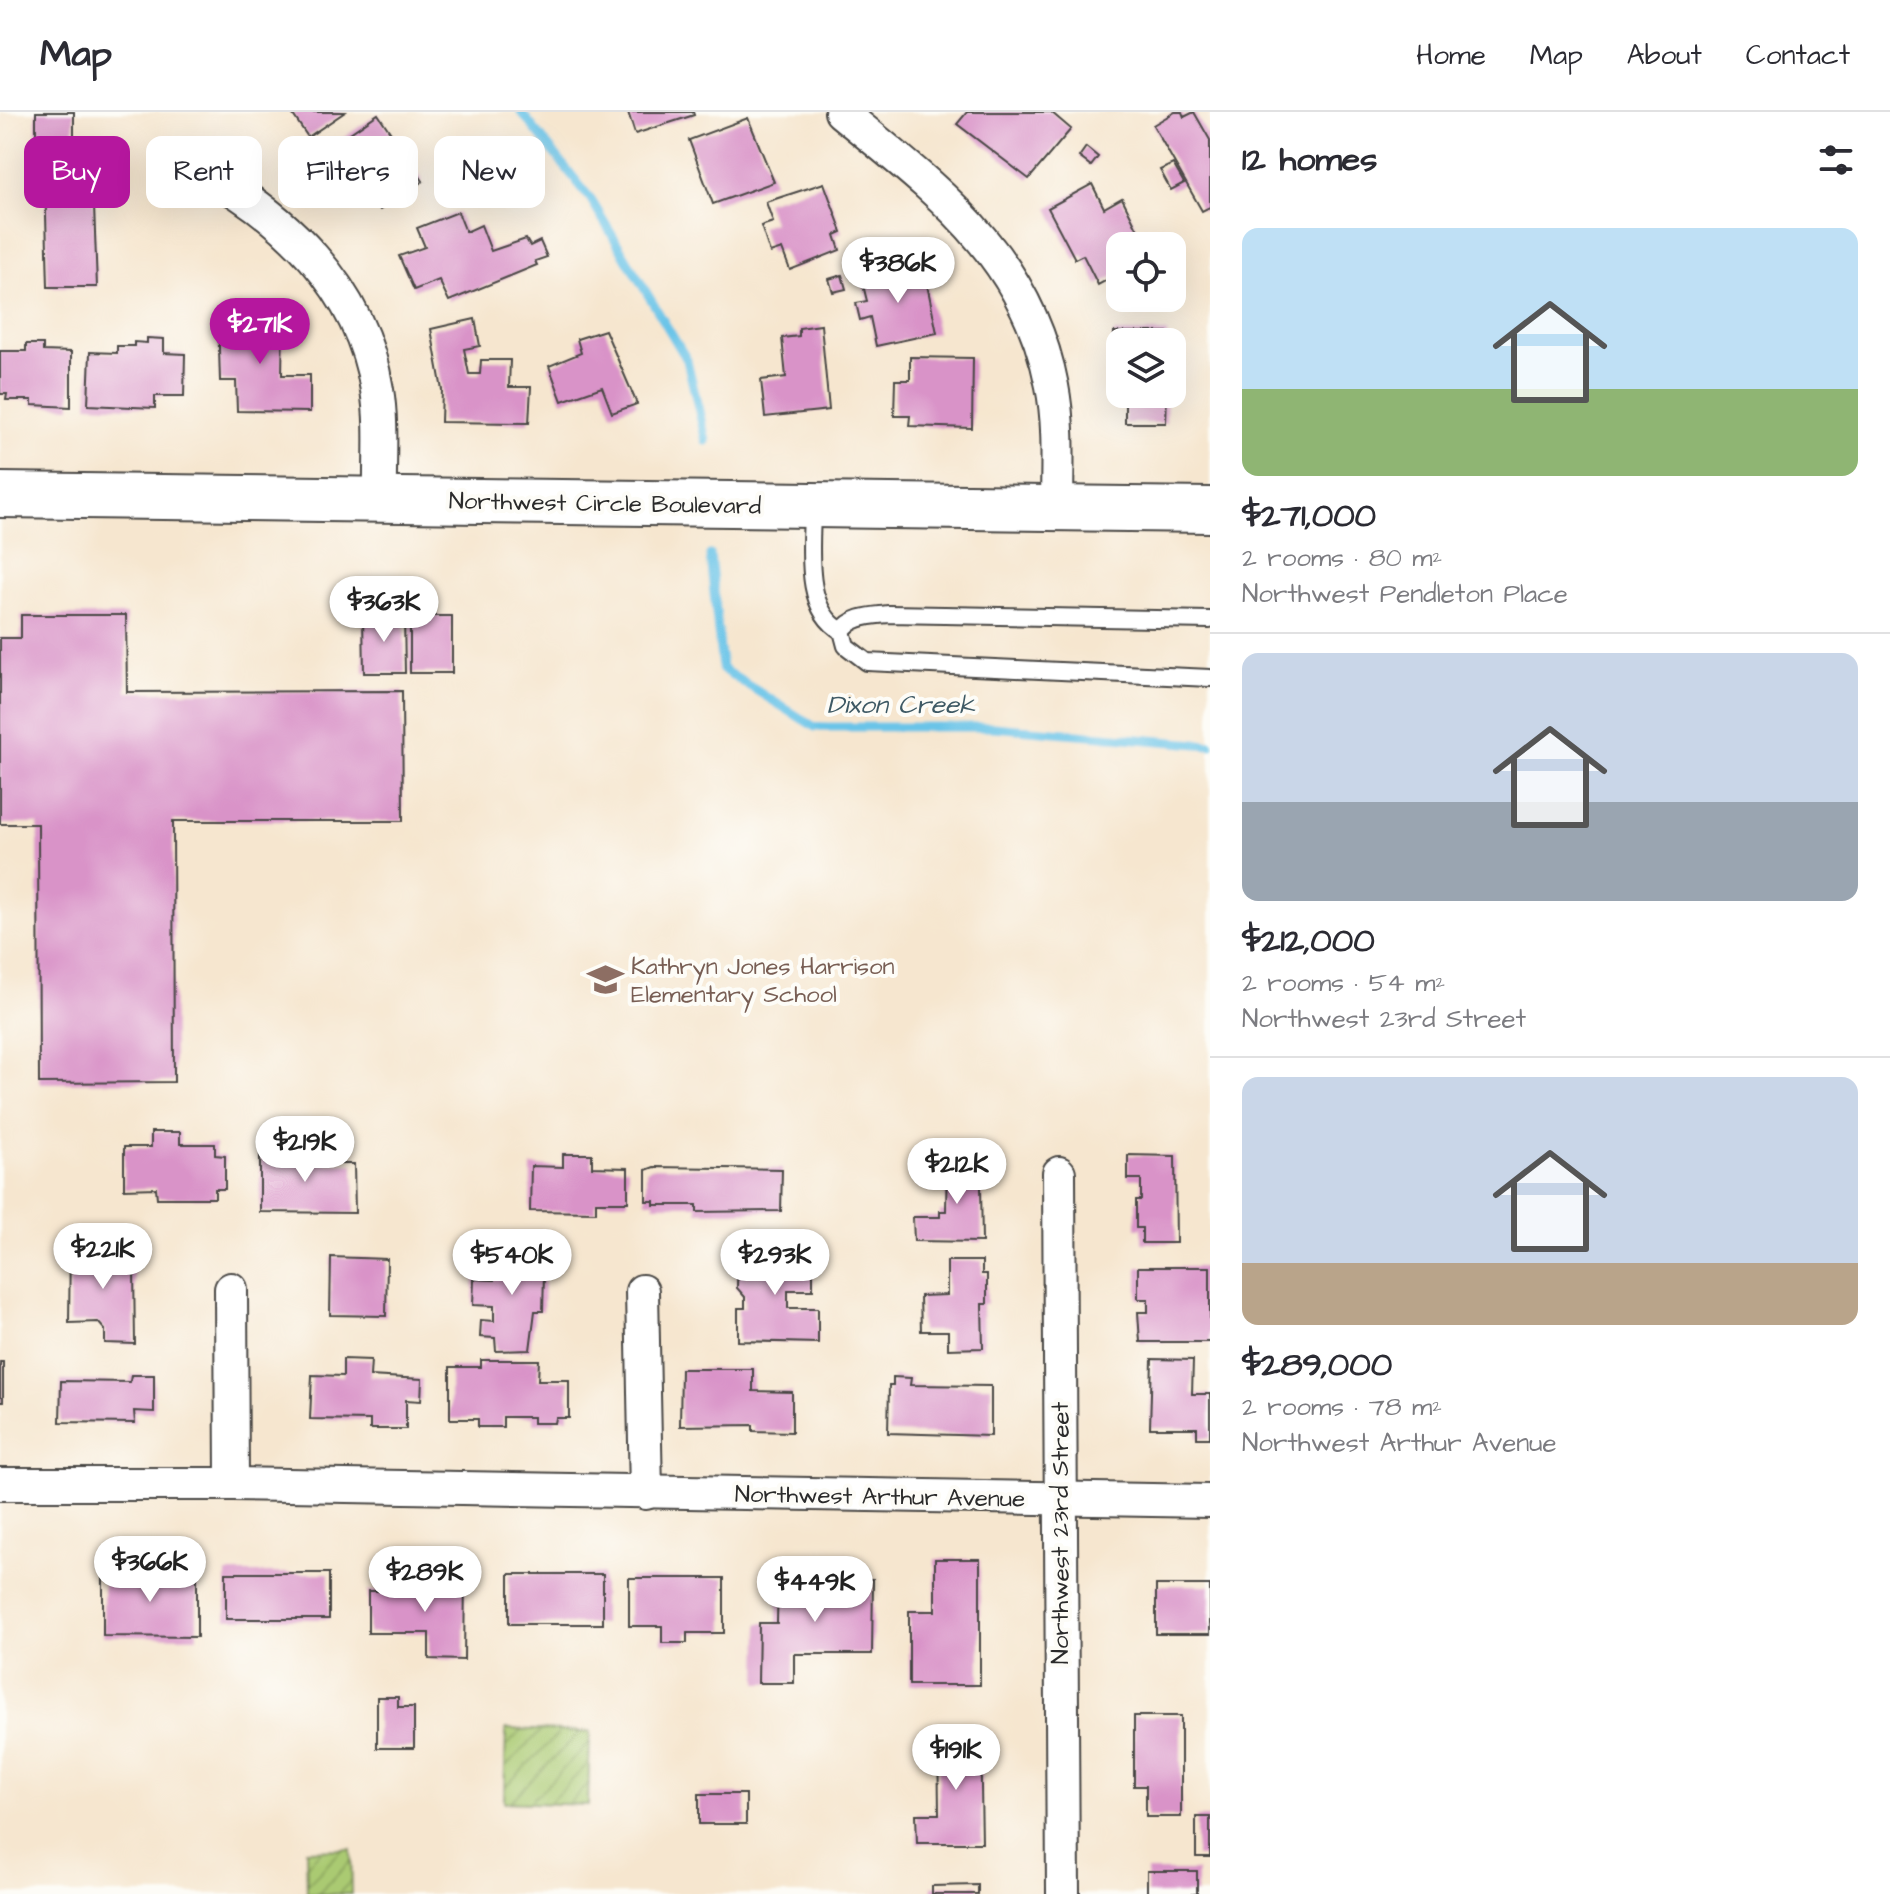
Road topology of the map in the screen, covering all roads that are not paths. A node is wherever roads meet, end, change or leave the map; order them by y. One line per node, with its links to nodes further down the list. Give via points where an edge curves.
1 (841, 112): 6 (street, via 933,187 979,233 1016,286 1052,384)
2 (261, 208): 4 (street, via 293,234 331,278 366,345 378,391)
3 (0, 495): 4 (main road, Northwest Circle Boulevard)
4 (380, 501): 5 (main road, Northwest Circle Boulevard)
5 (812, 506): 6 (main road, Northwest Circle Boulevard); 9 (lane, via 814,592 830,625)
6 (1057, 508): 7 (main road, Northwest Circle Boulevard)
7 (1210, 510)
8 (1210, 620): 9 (lane, via 889,614 866,616)
9 (842, 631): 10 (lane, via 842,640 855,656 878,663)
10 (1210, 678)
11 (1059, 1173): 17 (street, Northwest 23rd Street)
12 (231, 1289): 15 (street)
13 (642, 1291): 16 (street)
14 (0, 1484): 15 (street, Northwest Arthur Avenue)
15 (232, 1484): 16 (street, Northwest Arthur Avenue)
16 (646, 1493): 17 (street, Northwest Arthur Avenue)
17 (1060, 1499): 18 (street, Northwest Arthur Avenue); 19 (street, Northwest 23rd Street)
18 (1210, 1501)
19 (1063, 1894)

